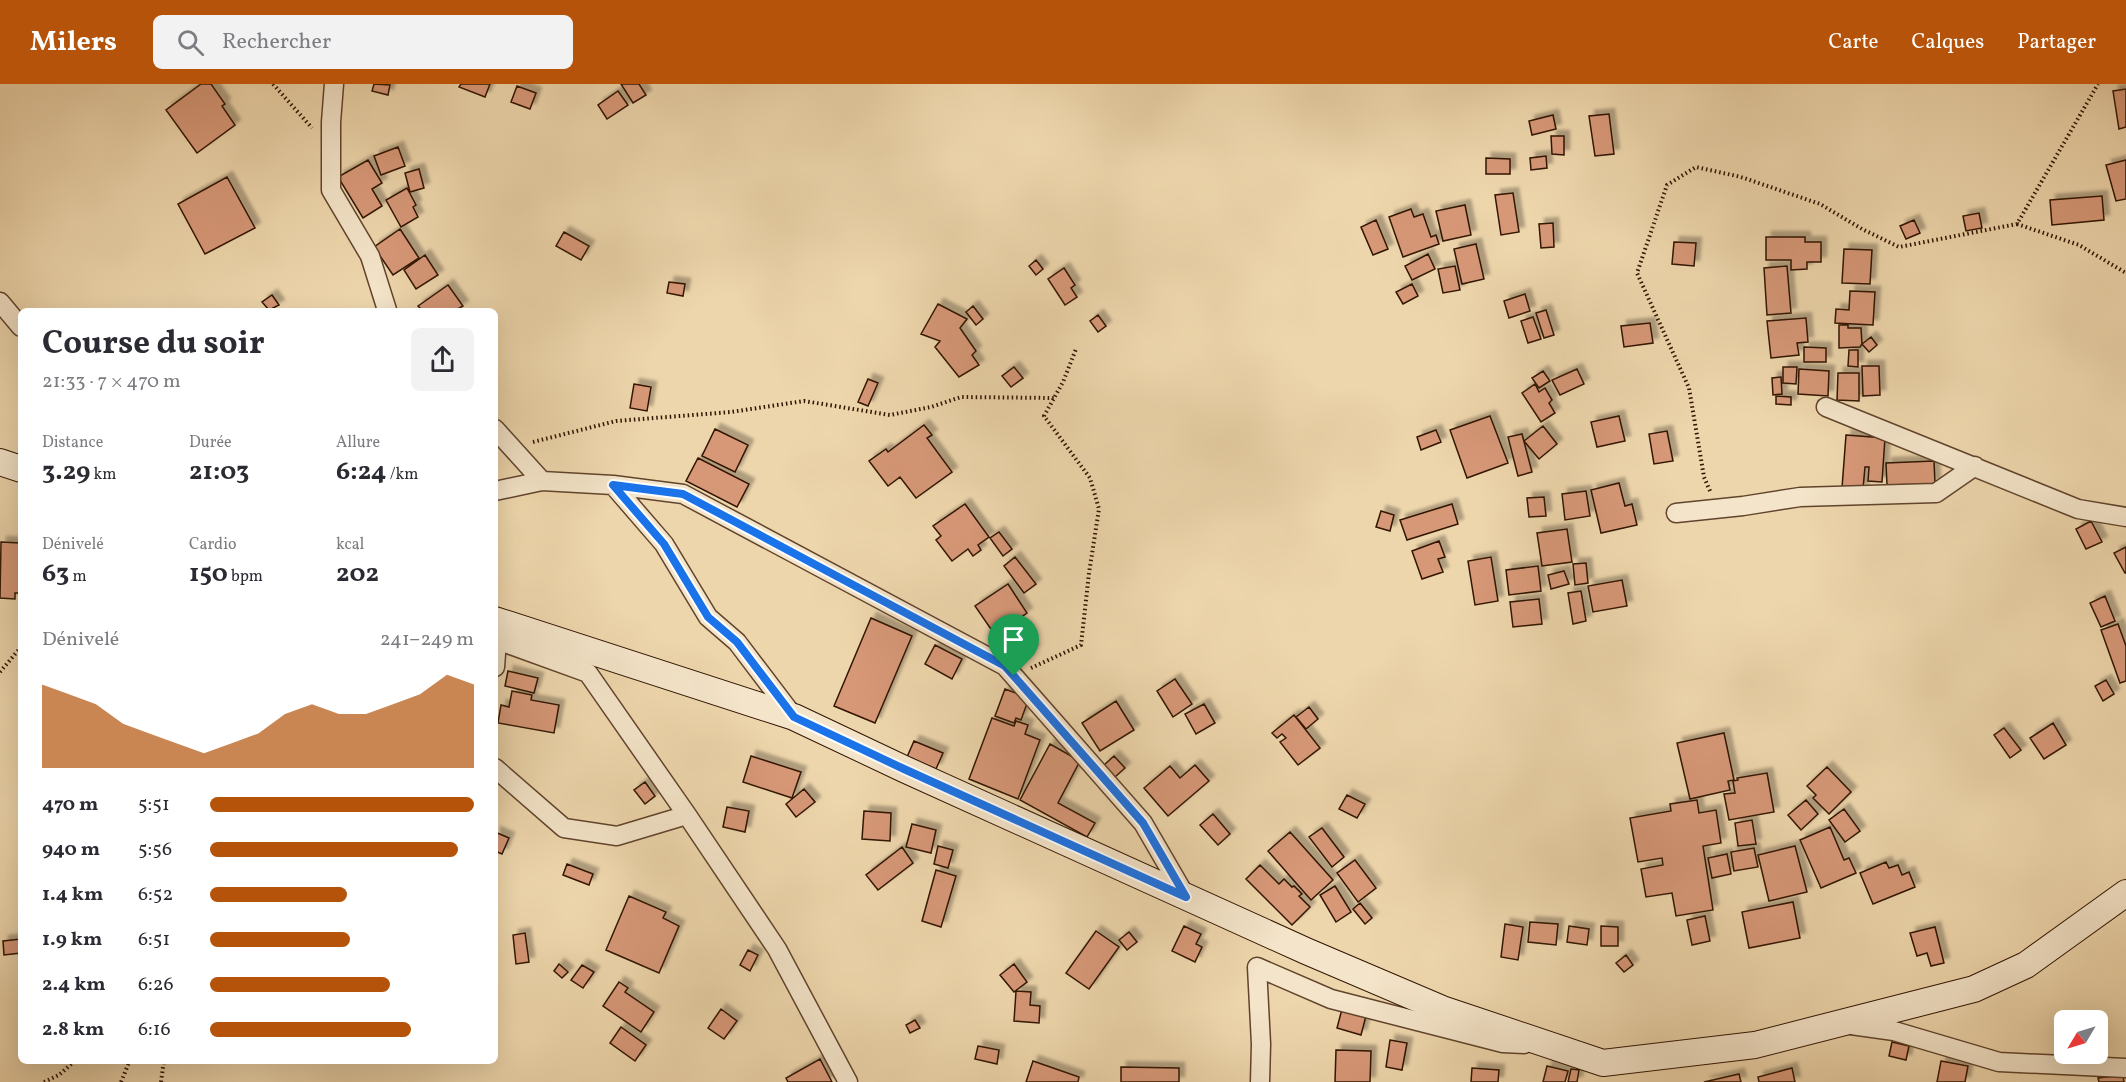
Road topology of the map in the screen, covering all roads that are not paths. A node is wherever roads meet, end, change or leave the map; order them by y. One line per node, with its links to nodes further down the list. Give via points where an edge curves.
1 (334, 84): 3 (street, via 331,190 370,256)
2 (0, 302): 4 (street)
3 (386, 308)
4 (18, 323)
5 (1826, 407): 8 (street)
6 (498, 432): 10 (street)
7 (0, 462): 9 (street)
8 (1975, 466): 13 (street, via 1936,493 1800,497); 14 (street, via 2078,509)
9 (18, 468)
10 (542, 481): 11 (street); 12 (street)
11 (613, 485): 17 (street, via 664,544 708,617 737,642); 21 (street, via 683,494 1005,666 1143,823)
12 (498, 490)
13 (1676, 513)
14 (2126, 517)
15 (498, 627): 17 (street)
16 (498, 628): 19 (street, via 588,674)
17 (794, 717): 21 (street)
18 (498, 771): 19 (street, via 564,828 617,836)
19 (687, 815): 25 (street, via 777,949)
20 (2126, 893): 22 (street, via 2026,965 1974,989)
21 (1186, 897): 23 (street, via 1442,1009)
22 (1840, 1023): 23 (street, via 1755,1045 1603,1063); 24 (street, via 1894,1031 1999,1062)
23 (1553, 1046): 26 (street, via 1503,1043 1331,999 1257,967)
24 (2126, 1068)
25 (848, 1082)
26 (1260, 1082)

